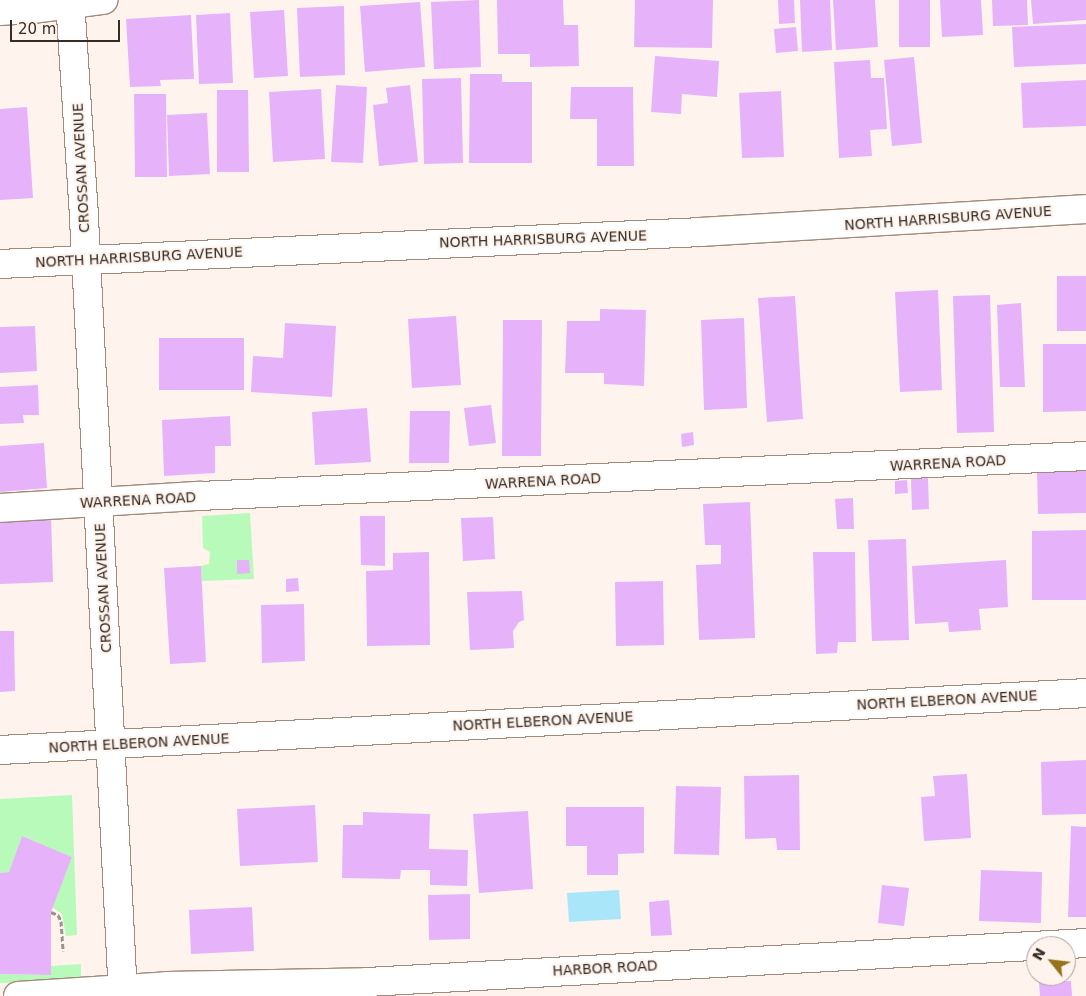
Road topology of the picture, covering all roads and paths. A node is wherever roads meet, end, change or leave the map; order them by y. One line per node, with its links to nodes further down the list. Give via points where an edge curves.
1 (103, 0): 2 (street)
2 (70, 2): 3 (street); 5 (street, CROSSAN AVENUE)
3 (0, 11)
4 (1086, 209): 5 (street, NORTH HARRISBURG AVENUE, via 701,232)
5 (85, 259): 6 (street, NORTH HARRISBURG AVENUE); 8 (street, CROSSAN AVENUE)
6 (0, 264)
7 (1086, 456): 8 (street, WARRENA ROAD)
8 (98, 501): 9 (street, WARRENA ROAD); 11 (street, CROSSAN AVENUE)
9 (0, 508)
10 (1086, 693): 11 (street, NORTH ELBERON AVENUE)
11 (112, 744): 12 (street, NORTH ELBERON AVENUE); 16 (street, CROSSAN AVENUE)
12 (0, 750)
13 (51, 912): 15 (path, via 61,921)
14 (1086, 943): 16 (street, HARBOR ROAD)
15 (63, 951)
16 (123, 992): 17 (street, HARBOR ROAD)
17 (18, 996)

